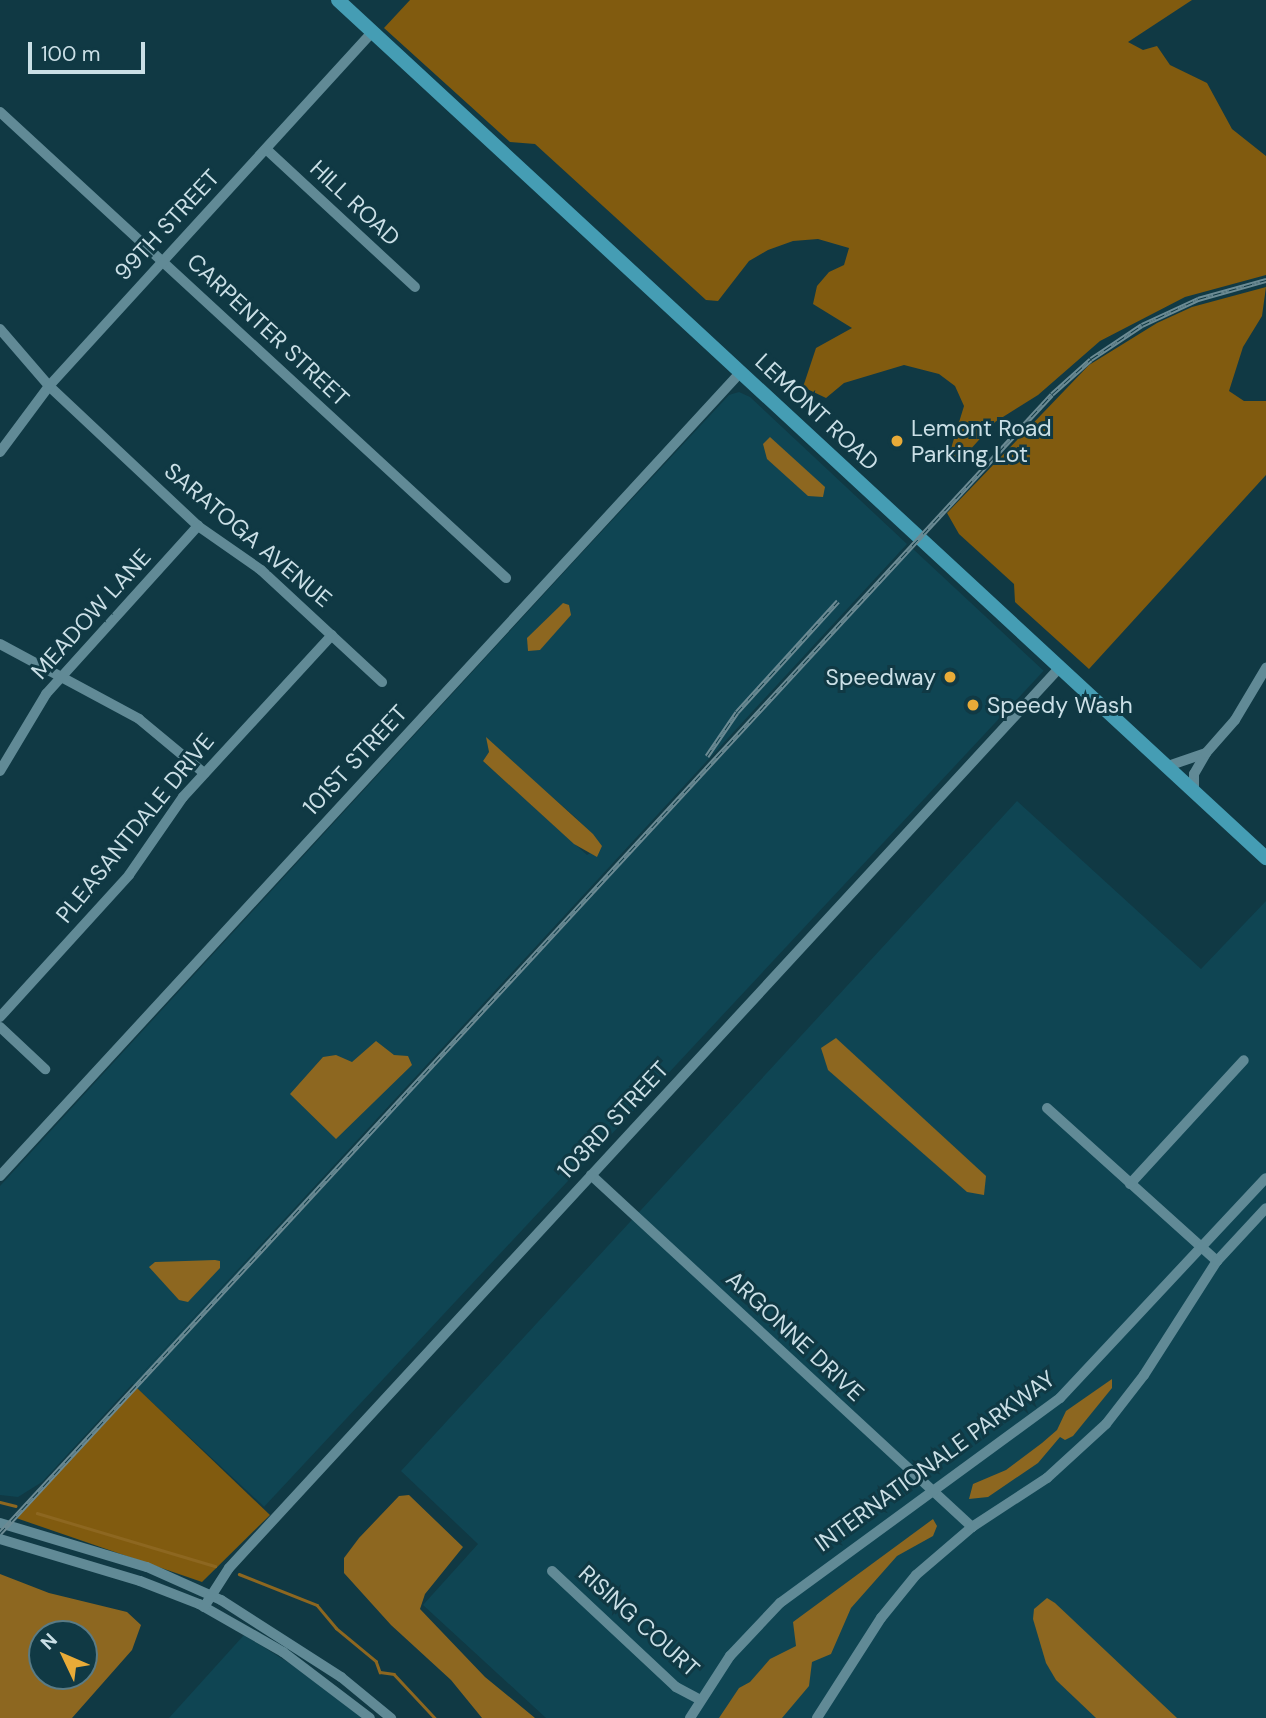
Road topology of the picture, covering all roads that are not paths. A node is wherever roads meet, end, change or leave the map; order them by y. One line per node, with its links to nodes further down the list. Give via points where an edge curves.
1 (338, 0): 2 (main road, LEMONT ROAD)
2 (372, 32): 4 (street, 99TH STREET); 8 (main road, LEMONT ROAD)
3 (0, 112): 5 (street, CARPENTER STREET)
4 (266, 149): 5 (street, 99TH STREET); 6 (street, HILL ROAD)
5 (162, 261): 9 (street, 99TH STREET); 12 (street, CARPENTER STREET)
6 (415, 287)
7 (0, 329): 9 (street, SARATOGA AVENUE)
8 (741, 372): 15 (main road, LEMONT ROAD); 31 (street, 101ST STREET)
9 (49, 386): 10 (street, 99TH STREET); 11 (street, SARATOGA AVENUE)
10 (0, 452)
11 (198, 526): 13 (street, SARATOGA AVENUE, via 261,570); 17 (street, MEADOW LANE)
12 (506, 579)
13 (332, 635): 18 (street, SARATOGA AVENUE); 22 (street, PLEASANTDALE DRIVE)
14 (0, 644): 17 (street)
15 (1060, 667): 20 (main road, LEMONT ROAD); 30 (street, 103RD STREET)
16 (1266, 668): 19 (street, via 1235,720)
17 (61, 677): 21 (street, MEADOW LANE, via 33,712); 22 (street, via 148,725)
18 (382, 682)
19 (1206, 753): 20 (street); 23 (street, via 1194,774)
20 (1168, 766): 23 (main road, LEMONT ROAD)
21 (0, 771)
22 (204, 773): 25 (street, PLEASANTDALE DRIVE, via 112,896)
23 (1194, 790): 24 (main road, LEMONT ROAD)
24 (1266, 858)
25 (0, 1017)
26 (0, 1027): 28 (street)
27 (1244, 1060): 33 (street)
28 (45, 1069)
29 (1046, 1108): 33 (street)
30 (591, 1175): 37 (street, ARGONNE DRIVE); 42 (street, 103RD STREET, via 229,1567)
31 (0, 1176)
32 (1266, 1178): 35 (street, INTERNATIONALE PARKWAY)
33 (1130, 1184): 35 (street)
34 (1266, 1208): 36 (street)
35 (1202, 1247): 36 (street); 37 (street, INTERNATIONALE PARKWAY, via 1060,1398)
36 (1217, 1261): 39 (street, via 1144,1375 1106,1424 1047,1478)
37 (934, 1492): 39 (street, ARGONNE DRIVE); 44 (street, INTERNATIONALE PARKWAY, via 780,1603 730,1656)
38 (0, 1522): 42 (street, via 147,1567)
39 (972, 1527): 48 (street, via 933,1558 892,1603)
40 (0, 1539): 43 (street, via 140,1581)
41 (552, 1571): 44 (street, RISING COURT, via 676,1687)
42 (210, 1595): 43 (street, 103RD STREET); 46 (street, via 341,1677)
43 (204, 1607): 45 (street, via 283,1652)
44 (700, 1700): 47 (street, INTERNATIONALE PARKWAY)
45 (370, 1718)
46 (391, 1718)
47 (690, 1718)
48 (817, 1718)

